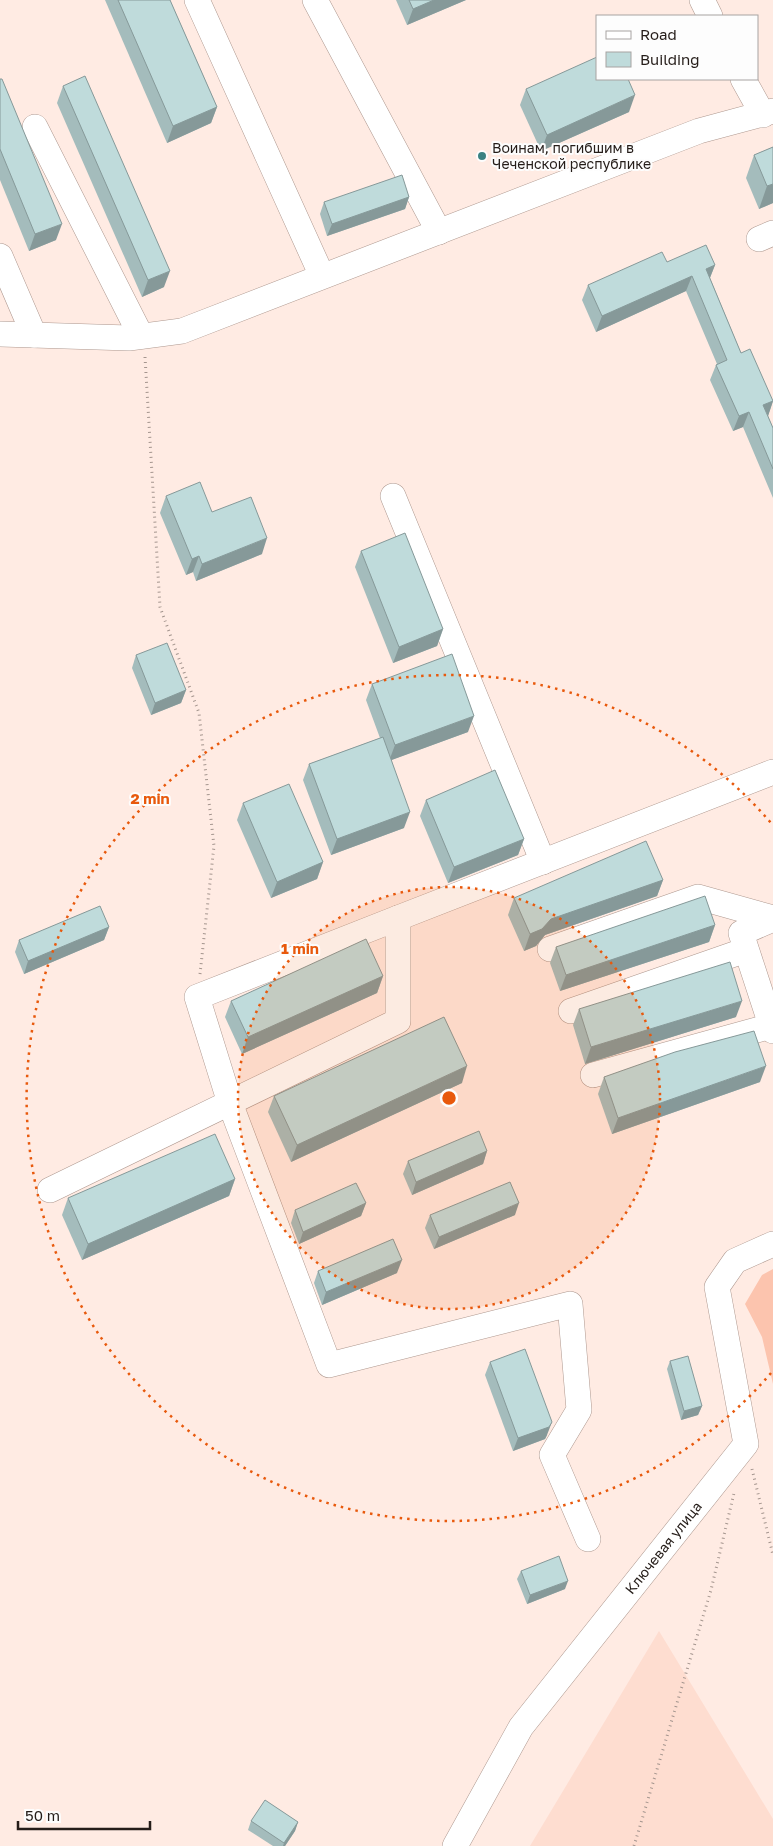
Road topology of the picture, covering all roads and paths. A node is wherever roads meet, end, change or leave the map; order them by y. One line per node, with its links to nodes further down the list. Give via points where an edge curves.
1 (197, 0): 10 (street)
2 (315, 0): 8 (street)
3 (702, 0): 4 (street)
4 (710, 15)
5 (744, 80): 6 (street)
6 (768, 113): 8 (street, via 698,131)
7 (35, 127): 13 (street)
8 (439, 232): 10 (street)
9 (0, 256): 12 (street)
10 (322, 276): 13 (street, via 182,330)
11 (0, 334): 12 (street)
12 (34, 335): 13 (street)
13 (141, 336): 21 (path, via 147,367 160,607 199,713 214,846)
14 (393, 496): 16 (street)
15 (773, 772): 16 (street)
16 (543, 862): 17 (street)
17 (398, 918): 21 (street); 25 (street, via 398,1021)
18 (773, 918): 19 (street, via 698,897); 20 (street, via 741,933)
19 (550, 948)
20 (746, 950): 22 (street); 23 (street)
21 (197, 997): 25 (street)
22 (571, 1011)
23 (772, 1028): 24 (street)
24 (593, 1075)
25 (230, 1103): 26 (street); 30 (street, via 329,1365 570,1304 579,1410 552,1455)
26 (50, 1190)
27 (773, 1244): 28 (street, via 735,1261 717,1287)
28 (746, 1444): 31 (path); 32 (street, Ключевая улица, via 521,1727)
29 (735, 1490): 33 (path, via 711,1590)
30 (588, 1539)
31 (773, 1555)
32 (455, 1846)
33 (634, 1846)

